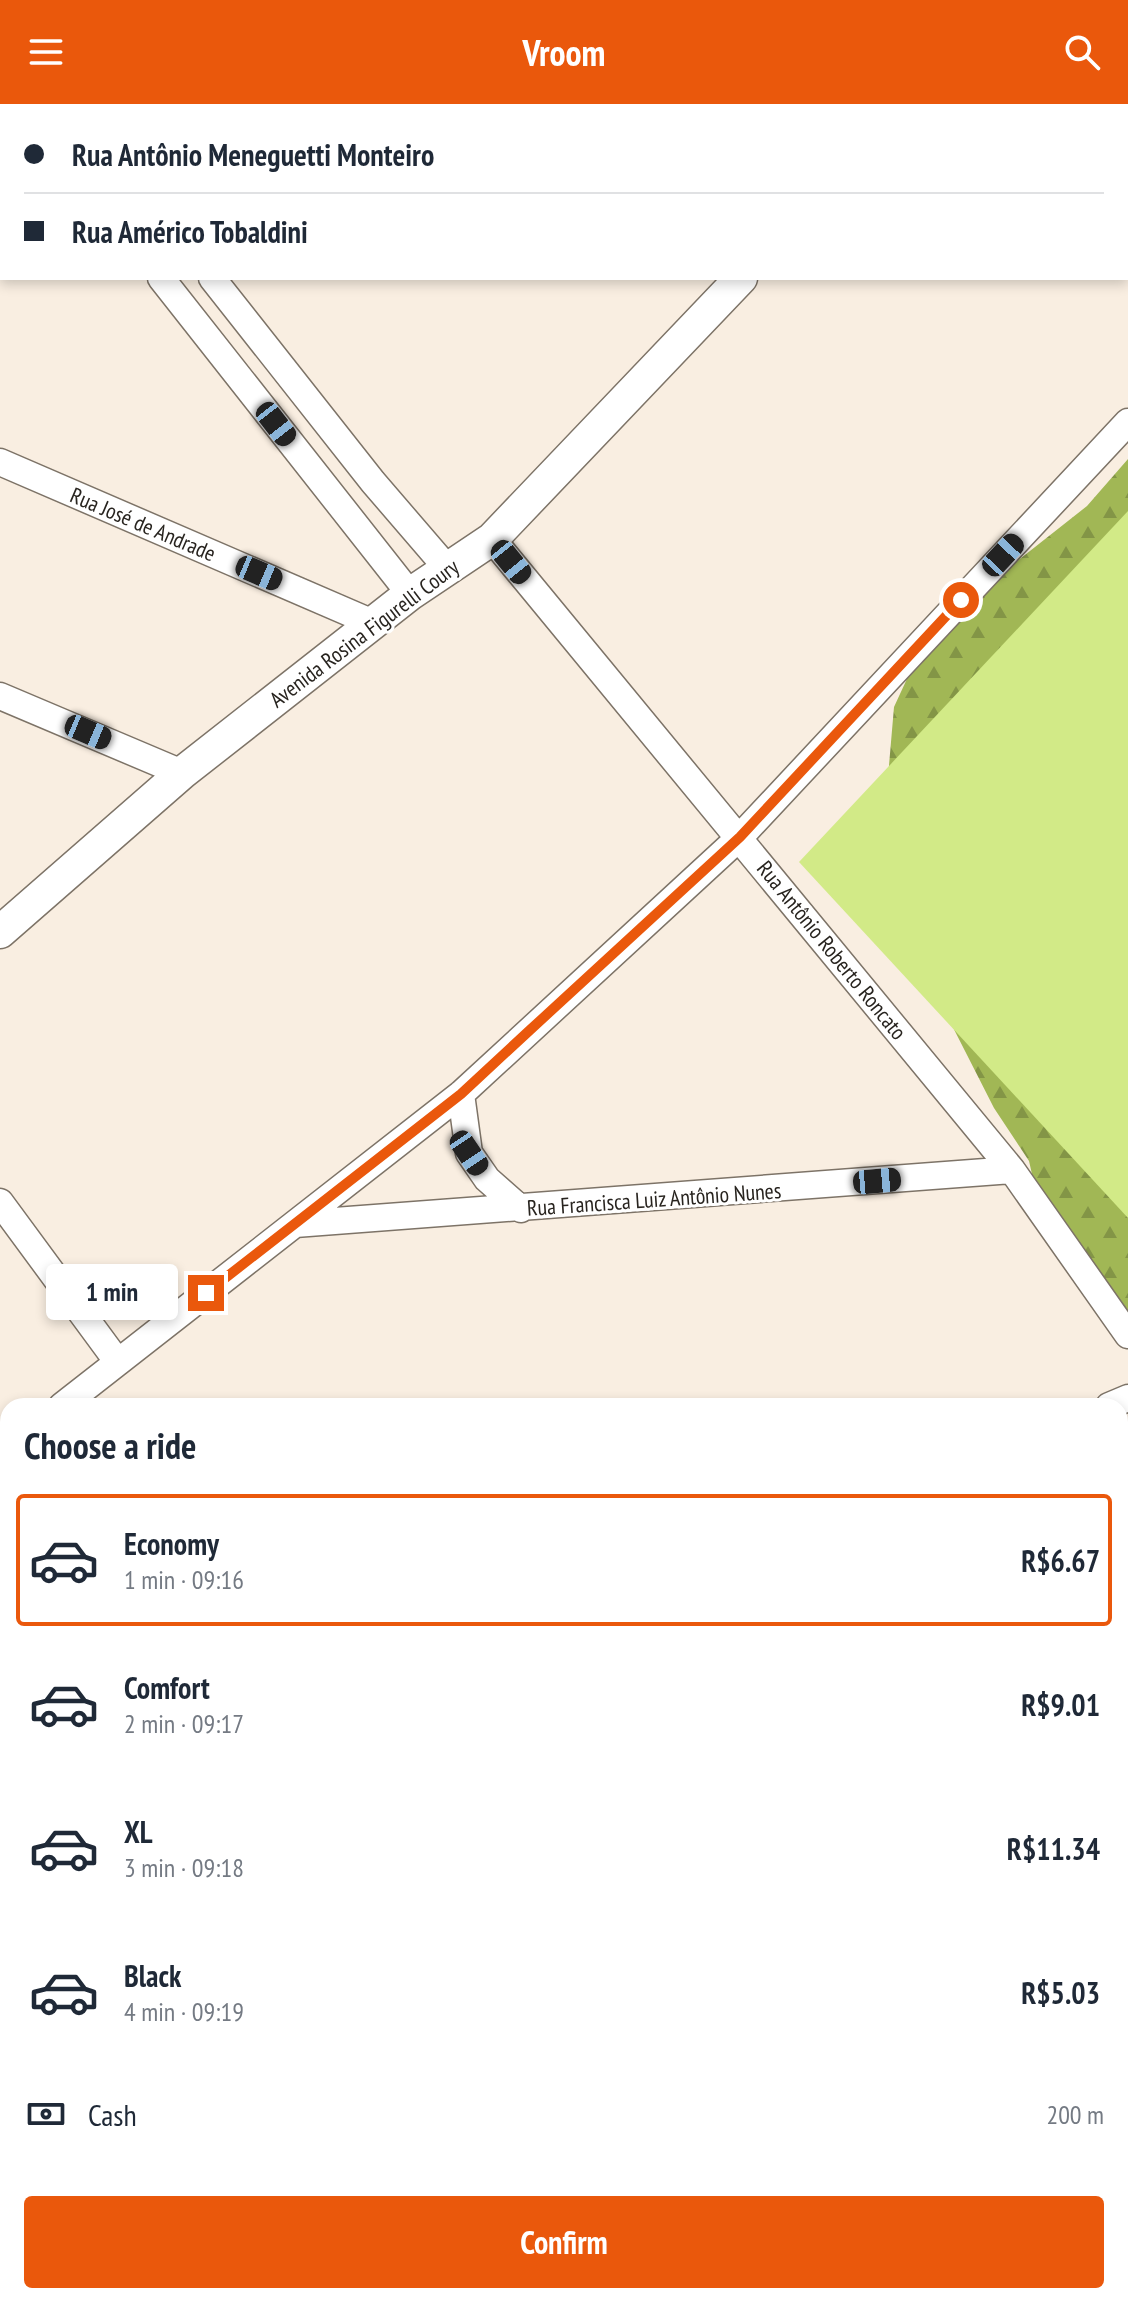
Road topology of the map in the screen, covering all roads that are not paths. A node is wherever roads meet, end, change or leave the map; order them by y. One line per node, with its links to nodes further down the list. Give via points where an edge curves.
1 (163, 280): 8 (street)
2 (214, 280): 7 (street)
3 (739, 280): 6 (street, Avenida Rosina Figurelli Coury)
4 (1128, 422): 12 (street)
5 (0, 462): 9 (street, Rua José de Andrade)
6 (492, 539): 7 (street, Avenida Rosina Figurelli Coury); 12 (street, Rua Antônio Roberto Roncato)
7 (447, 568): 8 (street, Avenida Rosina Figurelli Coury)
8 (410, 594): 9 (street, Avenida Rosina Figurelli Coury)
9 (373, 623): 11 (street, Avenida Rosina Figurelli Coury)
10 (0, 696): 11 (street)
11 (182, 773): 13 (street, Avenida Rosina Figurelli Coury)
12 (740, 837): 14 (street); 15 (street, Rua Antônio Roberto Roncato)
13 (0, 932)
14 (461, 1094): 17 (street, via 469,1153 487,1179); 18 (street)
15 (1012, 1170): 17 (street, Rua Francisca Luiz Antônio Nunes); 19 (street, Rua Antônio Roberto Roncato)
16 (0, 1202): 20 (street)
17 (521, 1209): 18 (street, Rua Francisca Luiz Antônio Nunes)
18 (295, 1224): 20 (street)
19 (1128, 1335)
20 (117, 1361): 21 (street)
21 (76, 1398)

